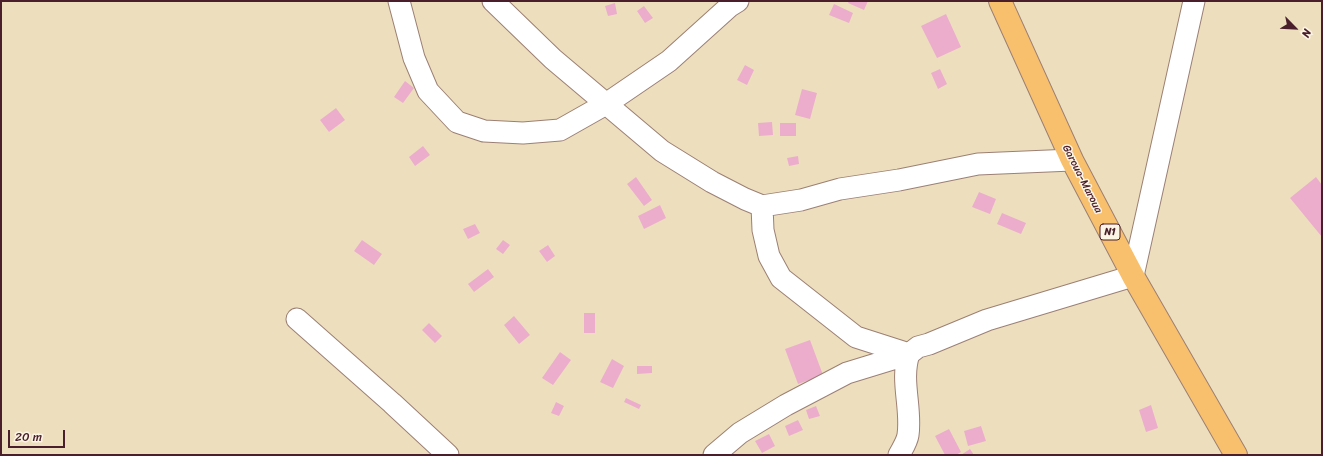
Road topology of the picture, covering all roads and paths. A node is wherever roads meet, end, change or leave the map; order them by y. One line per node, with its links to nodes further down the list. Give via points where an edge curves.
1 (399, 1): 6 (street, via 414,58 428,91 457,122 484,131 523,133 560,130)
2 (492, 1): 6 (street, via 553,59)
3 (738, 1): 6 (street, via 669,61)
4 (1000, 1): 7 (highway, Garoua-Maroua / N1)
5 (1194, 1): 9 (street)
6 (606, 104): 8 (street, via 662,151 712,182)
7 (1072, 160): 8 (street, via 978,164); 9 (highway, Garoua-Maroua / N1)
8 (762, 206): 11 (street, via 763,230 769,256 781,278 856,337)
9 (1133, 276): 11 (street, via 986,320 918,347); 15 (highway, Garoua-Maroua / N1)
10 (297, 319): 12 (street)
11 (909, 354): 13 (street, via 847,374 786,404 740,433); 14 (street, via 906,362 908,436)
12 (448, 455)
13 (714, 455)
14 (899, 455)
15 (1236, 455)

